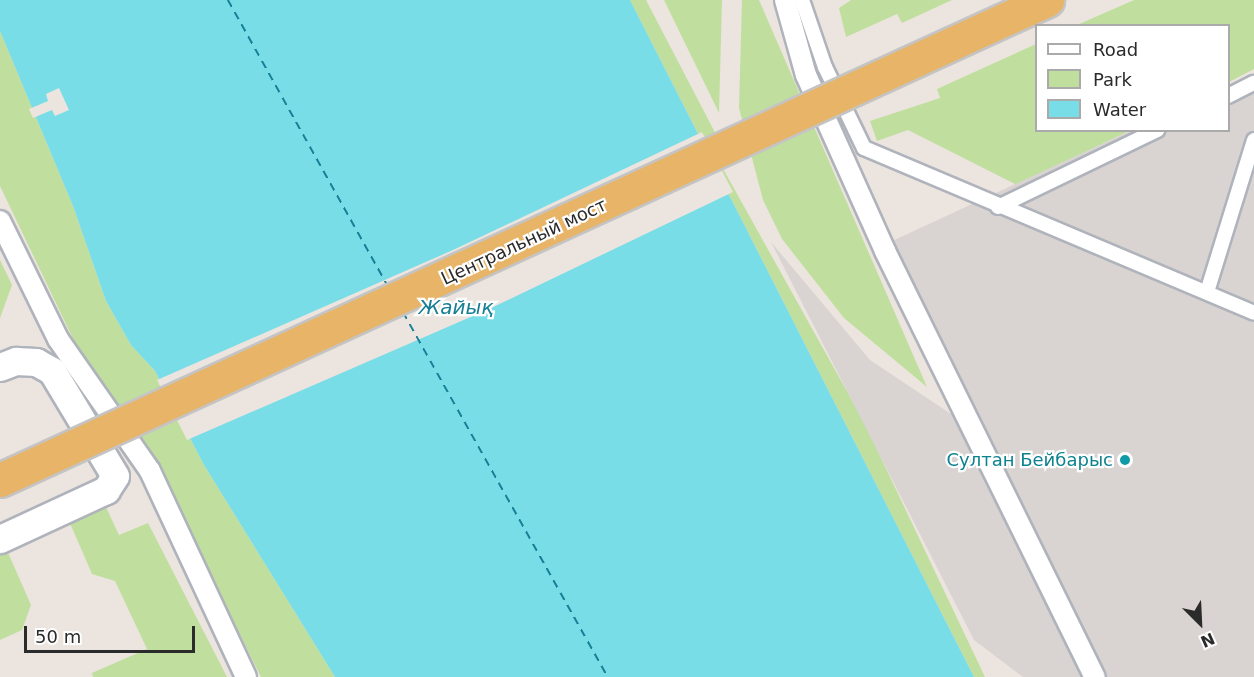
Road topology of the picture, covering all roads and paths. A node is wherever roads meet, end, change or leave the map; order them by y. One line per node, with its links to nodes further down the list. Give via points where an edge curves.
1 (785, 0): 16 (street, via 806,75 885,252)
2 (802, 0): 8 (lane, via 825,67 864,148)
3 (1047, 0): 13 (main road, Центральный мост, bridge)
4 (1254, 83): 5 (lane)
5 (1230, 95)
6 (1153, 132): 8 (lane)
7 (1254, 140): 10 (lane)
8 (998, 207): 10 (lane)
9 (0, 221): 15 (street, via 58,339 150,471)
10 (1207, 292): 11 (lane)
11 (1254, 313)
12 (0, 367): 14 (street, via 16,361 36,362 52,371 115,476 106,490)
13 (0, 480)
14 (0, 539)
15 (246, 677)
16 (1095, 677)

